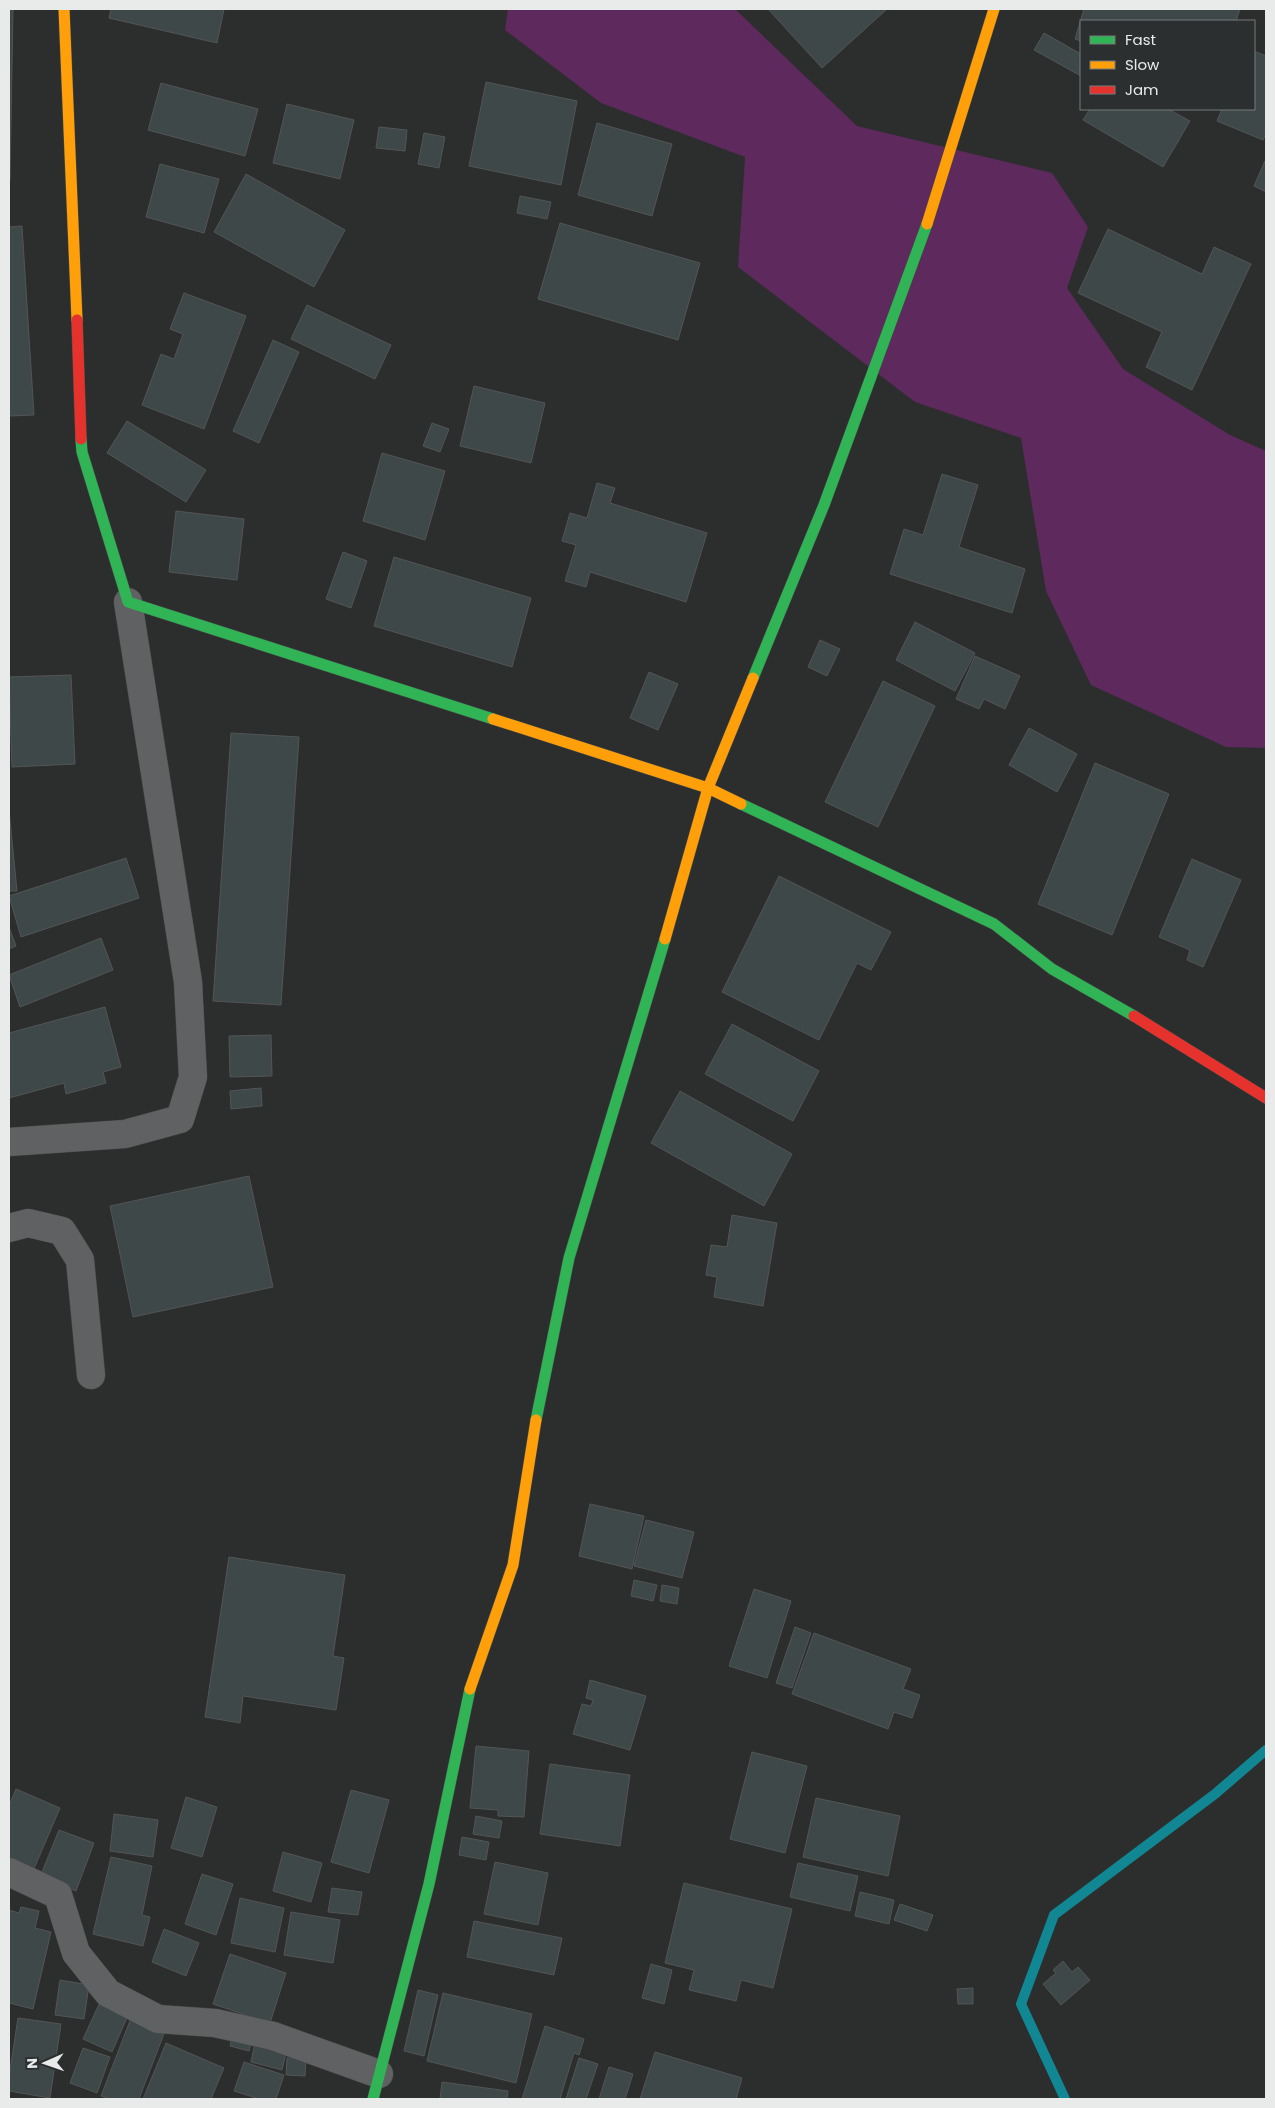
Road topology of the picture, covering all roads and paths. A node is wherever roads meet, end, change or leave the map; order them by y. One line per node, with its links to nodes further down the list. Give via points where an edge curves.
1 (64, 9): 3 (street, via 82,452)
2 (994, 9): 4 (street, via 917,256 824,505)
3 (128, 602): 4 (street); 6 (street, via 188,982 193,1077 180,1119 125,1134)
4 (708, 788): 5 (street, via 994,924 1052,970 1144,1022); 10 (street, via 570,1258 537,1410 513,1565 467,1698 429,1884)
5 (1266, 1098)
6 (9, 1142)
7 (9, 1228): 8 (street, via 28,1223 62,1231 80,1260)
8 (91, 1375)
9 (9, 1872): 10 (street, via 58,1895 76,1953 108,1993 158,2018 215,2023 273,2036)
10 (376, 2087)

